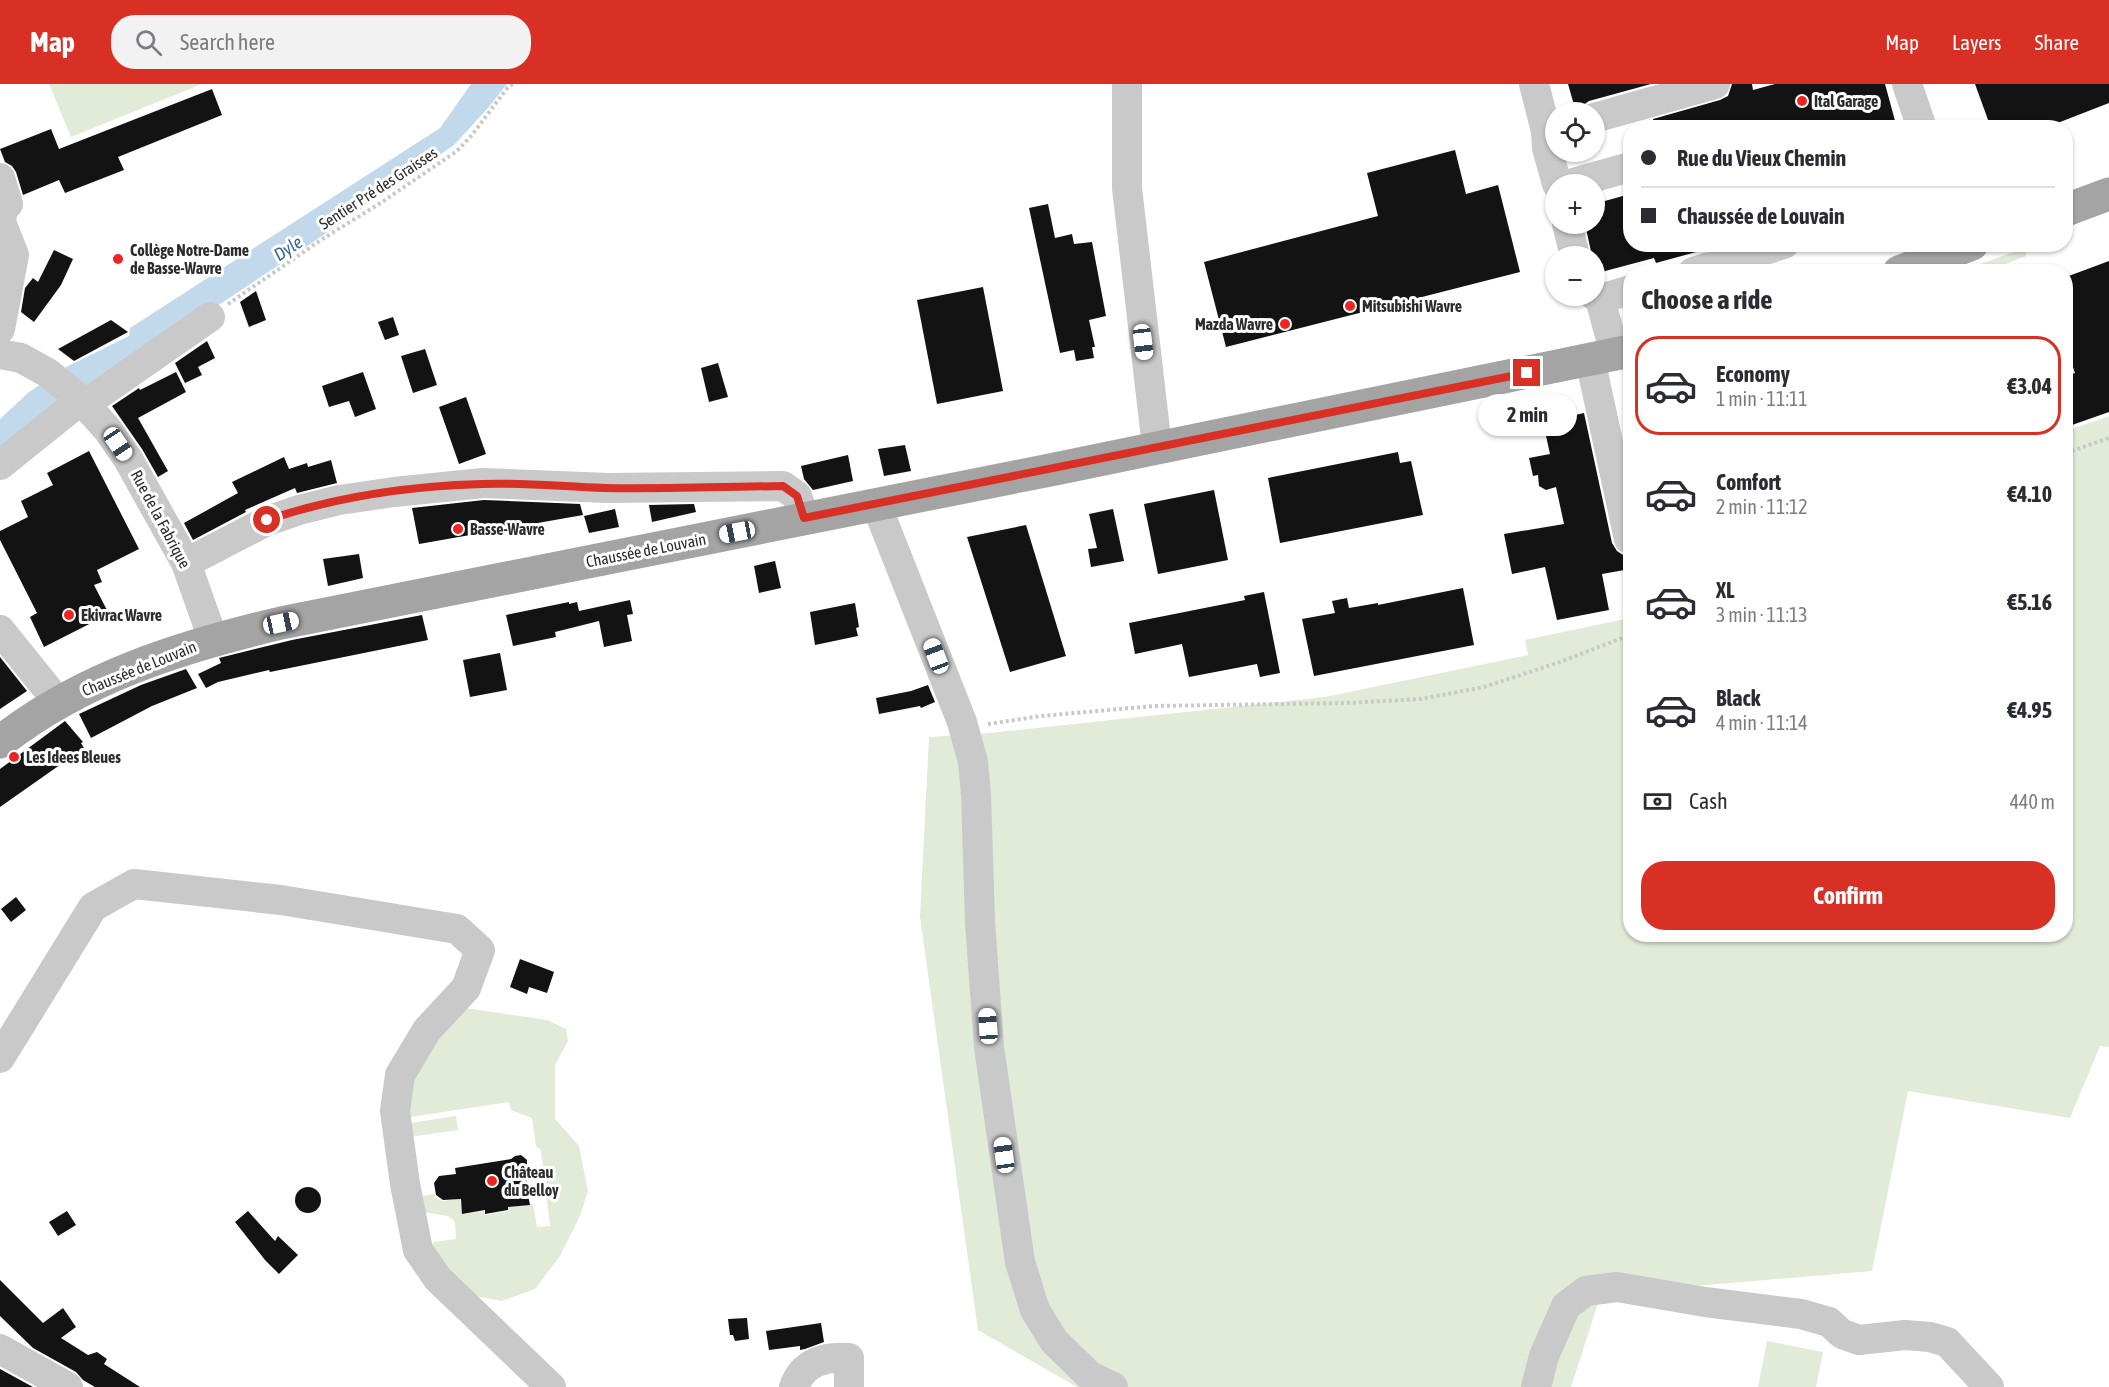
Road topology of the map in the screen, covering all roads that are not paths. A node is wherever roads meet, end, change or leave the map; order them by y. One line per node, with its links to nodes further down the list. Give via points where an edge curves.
1 (1127, 84): 25 (street, via 1127,188)
2 (1534, 84): 5 (street)
3 (1715, 84): 6 (street)
4 (1907, 84): 7 (street)
5 (1545, 114)
6 (1605, 115)
7 (1919, 120)
8 (1623, 169): 9 (street)
9 (1605, 174)
10 (0, 178): 21 (street, via 8,204 3,208 1,222 14,255)
11 (2109, 194): 12 (main road)
12 (2073, 207)
13 (1758, 252): 15 (street)
14 (1950, 252): 16 (main road)
15 (1719, 264)
16 (1919, 264)
17 (1623, 291): 18 (street)
18 (1605, 295)
19 (1599, 306): 23 (street)
20 (210, 317): 24 (street)
21 (0, 329)
22 (0, 354): 24 (street, Rue de la Fabrique, via 21,358 48,373)
23 (1612, 355): 25 (main road, Chaussée de Louvain); 27 (street)
24 (80, 400): 26 (street); 30 (street, Rue de la Fabrique, via 128,459)
25 (1157, 447): 28 (main road, Chaussée de Louvain)
26 (0, 465)
27 (1623, 474)
28 (876, 504): 29 (main road, Chaussée de Louvain); 41 (street, via 973,762 989,1047 1020,1262 1035,1310 1054,1341 1090,1376)
29 (804, 518): 30 (street, via 797,496 783,486 608,488 483,483 339,500 299,510 267,520); 32 (main road, Chaussée de Louvain)
30 (186, 563): 32 (street, Rue de la Fabrique)
31 (0, 630): 33 (street)
32 (213, 639): 33 (main road, Chaussée de Louvain, via 106,678)
33 (58, 702): 34 (main road, Chaussée de Louvain)
34 (0, 742)
35 (0, 1058): 39 (street, via 93,907 134,884 281,900 457,929 480,950 466,988 427,1030 400,1075 394,1111 418,1250 438,1280)
36 (0, 1349): 38 (street)
37 (849, 1373): 40 (street, via 819,1360 808,1366)
38 (68, 1387)
39 (551, 1387)
40 (794, 1387)
41 (1113, 1387)
42 (1536, 1387): 43 (street, via 1544,1356 1566,1306 1586,1291 1617,1287 1801,1314 1829,1322 1842,1334 1859,1340 1905,1335 1930,1337 1947,1342)
43 (1989, 1387)

